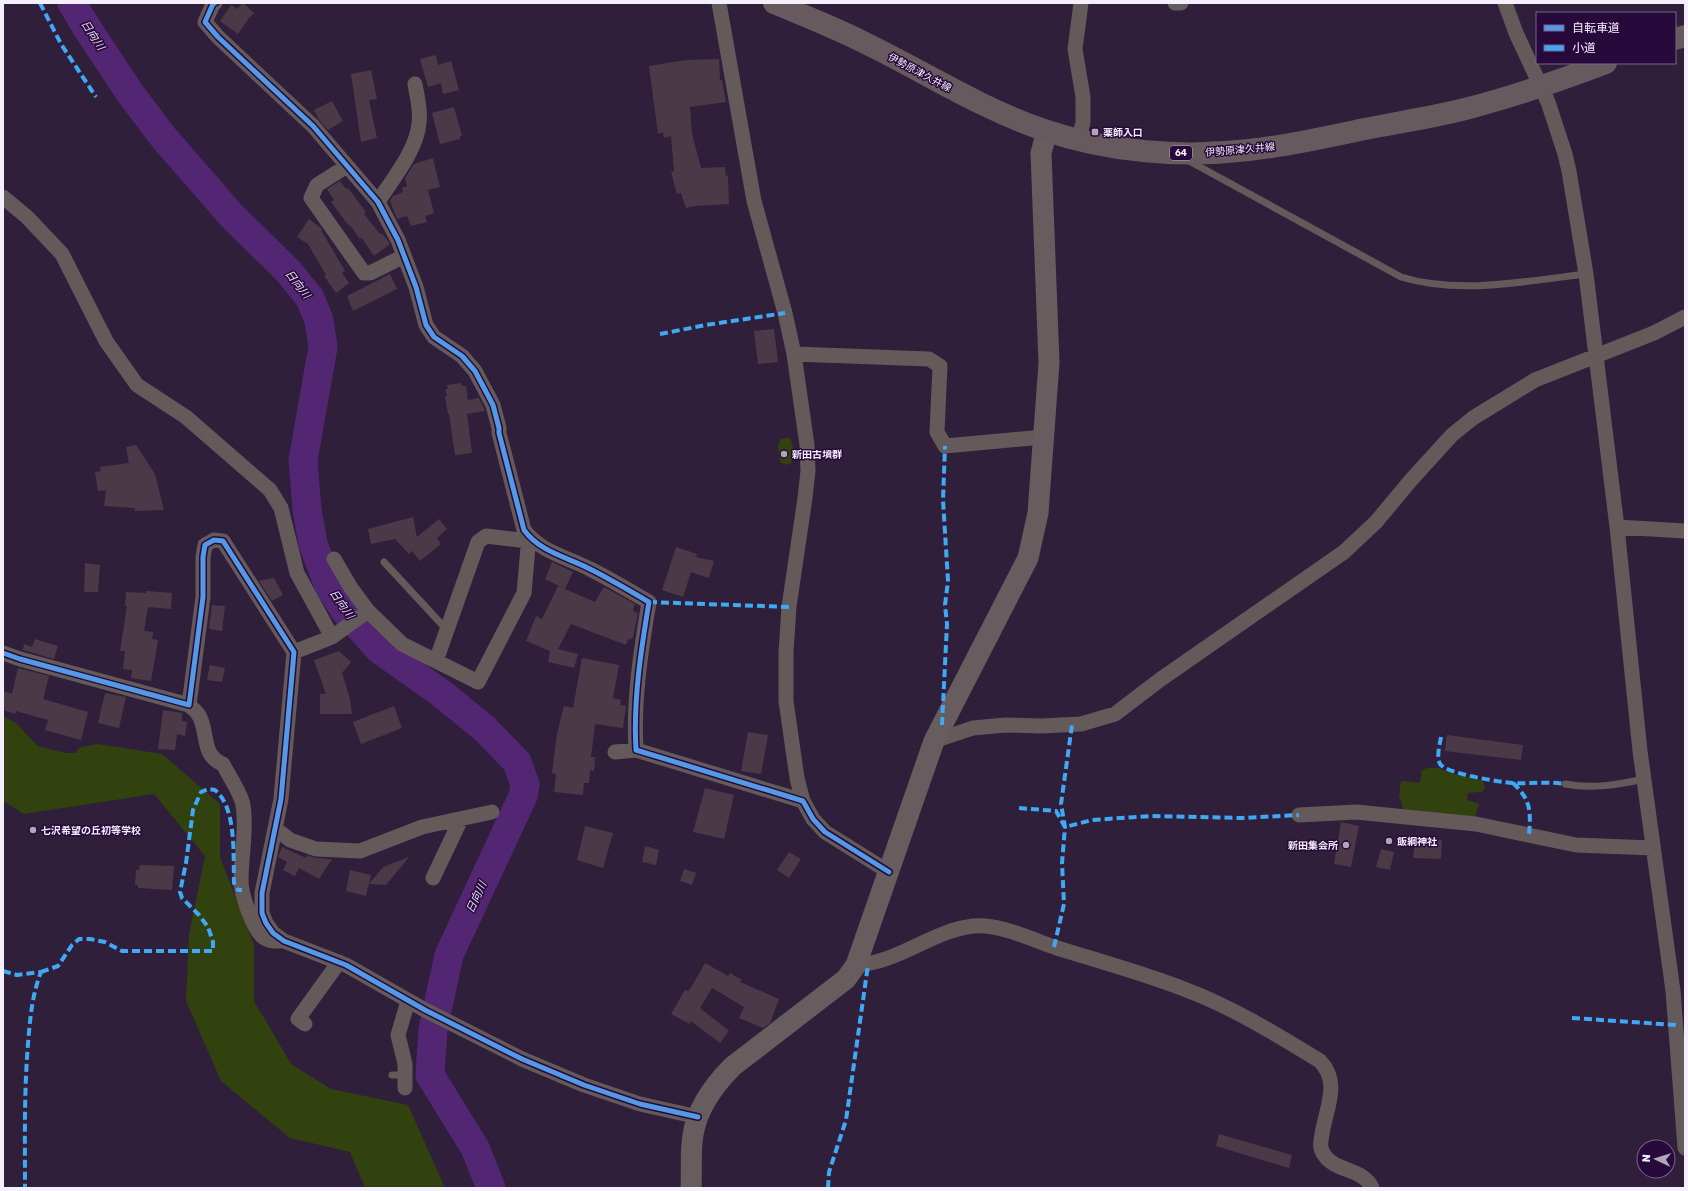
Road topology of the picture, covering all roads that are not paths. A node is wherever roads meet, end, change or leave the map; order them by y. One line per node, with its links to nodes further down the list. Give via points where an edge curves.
1 (215, 3): 14 (street, via 205,22 313,126)
2 (719, 3): 20 (street, via 754,201)
3 (774, 3): 11 (main road, 伊勢原津久井線 / 64, via 860,40 987,108)
4 (1081, 3): 12 (street, via 1075,49 1083,97 1083,122)
5 (1175, 3): 6 (street)
6 (1181, 3)
7 (1505, 3): 10 (street)
8 (1603, 64): 10 (main road, 伊勢原津久井線 / 64)
9 (415, 84): 16 (street, via 420,112 416,140)
10 (1540, 86): 13 (main road, 伊勢原津久井線 / 64, via 1467,109 1284,145 1246,151); 18 (street, via 1548,102 1569,171)
11 (1047, 131): 12 (main road, 伊勢原津久井線 / 64); 22 (street, via 1041,153 1050,363)
12 (1079, 140): 13 (main road, 伊勢原津久井線 / 64, via 1133,150)
13 (1189, 153): 18 (lane, via 1191,162 1401,277 1418,283 1446,286 1480,285)
14 (347, 166): 16 (street); 17 (street, via 317,185 311,198 364,273 370,273)
15 (3, 198): 30 (street, via 27,217 62,254 106,341 137,385 186,417 270,490 280,508 297,573)
16 (378, 202): 17 (street)
17 (404, 256): 25 (street, via 416,287 426,325 434,336 462,356 475,371 488,394 524,530)
18 (1586, 274): 21 (street)
19 (1685, 317): 21 (street, via 1654,333)
20 (794, 354): 22 (street, via 929,359 940,366 938,432 945,446); 40 (street, via 807,445 808,471 789,606 786,701 796,778)
21 (1597, 355): 23 (street); 35 (street, via 1535,380 1472,418 1452,435 1376,522 1344,552 1161,679 1115,714 1081,724 1005,724 973,728)
22 (1044, 437): 35 (street, via 1038,513 1028,558)
23 (1617, 527): 24 (street); 38 (street)
24 (1685, 530)
25 (529, 539): 29 (street, via 486,536 478,542); 33 (street, via 524,593 478,682); 36 (street, via 590,568 649,602 640,659)
26 (334, 559): 28 (street)
27 (384, 562): 29 (lane)
28 (366, 613): 30 (street); 33 (street, via 402,644)
29 (447, 630): 33 (street)
30 (334, 635): 31 (street)
31 (294, 652): 34 (street, via 223,541 214,540 205,545 202,557 203,597); 44 (street, via 281,799)
32 (3, 653): 34 (street)
33 (436, 661)
34 (189, 705): 48 (street, via 199,714 206,747 222,764 242,803 245,826 241,883 255,928 263,937 273,942)
35 (934, 741): 46 (street)
36 (636, 750): 37 (street); 40 (street)
37 (615, 752)
38 (1644, 779): 39 (lane, via 1594,787); 45 (street)
39 (1565, 784)
40 (803, 801): 46 (street, via 813,819 825,832)
41 (492, 812): 43 (street)
42 (1299, 815): 45 (street, via 1356,812 1476,824 1576,845)
43 (461, 819): 44 (street, via 422,827 360,851 316,849 290,840); 47 (street)
44 (275, 828): 48 (street, via 261,904 266,923 273,933)
45 (1653, 848): 51 (street)
46 (889, 872): 50 (street)
47 (433, 878)
48 (284, 941): 49 (street)
49 (339, 962): 52 (street); 53 (street, via 298,1019)
50 (856, 965): 55 (street, via 846,979 733,1066 718,1081); 58 (street, via 868,965 948,932 974,926 1005,929 1184,989 1267,1029 1320,1061 1332,1080 1324,1122 1322,1152 1328,1160 1366,1179)
51 (1679, 993): 56 (street)
52 (408, 1001): 54 (street, via 398,1035 405,1064); 55 (street, via 522,1059 584,1085 640,1104)
53 (305, 1024)
54 (400, 1079)
55 (698, 1117): 57 (street, via 693,1135)
56 (1685, 1148)
57 (691, 1188)
58 (1372, 1188)

